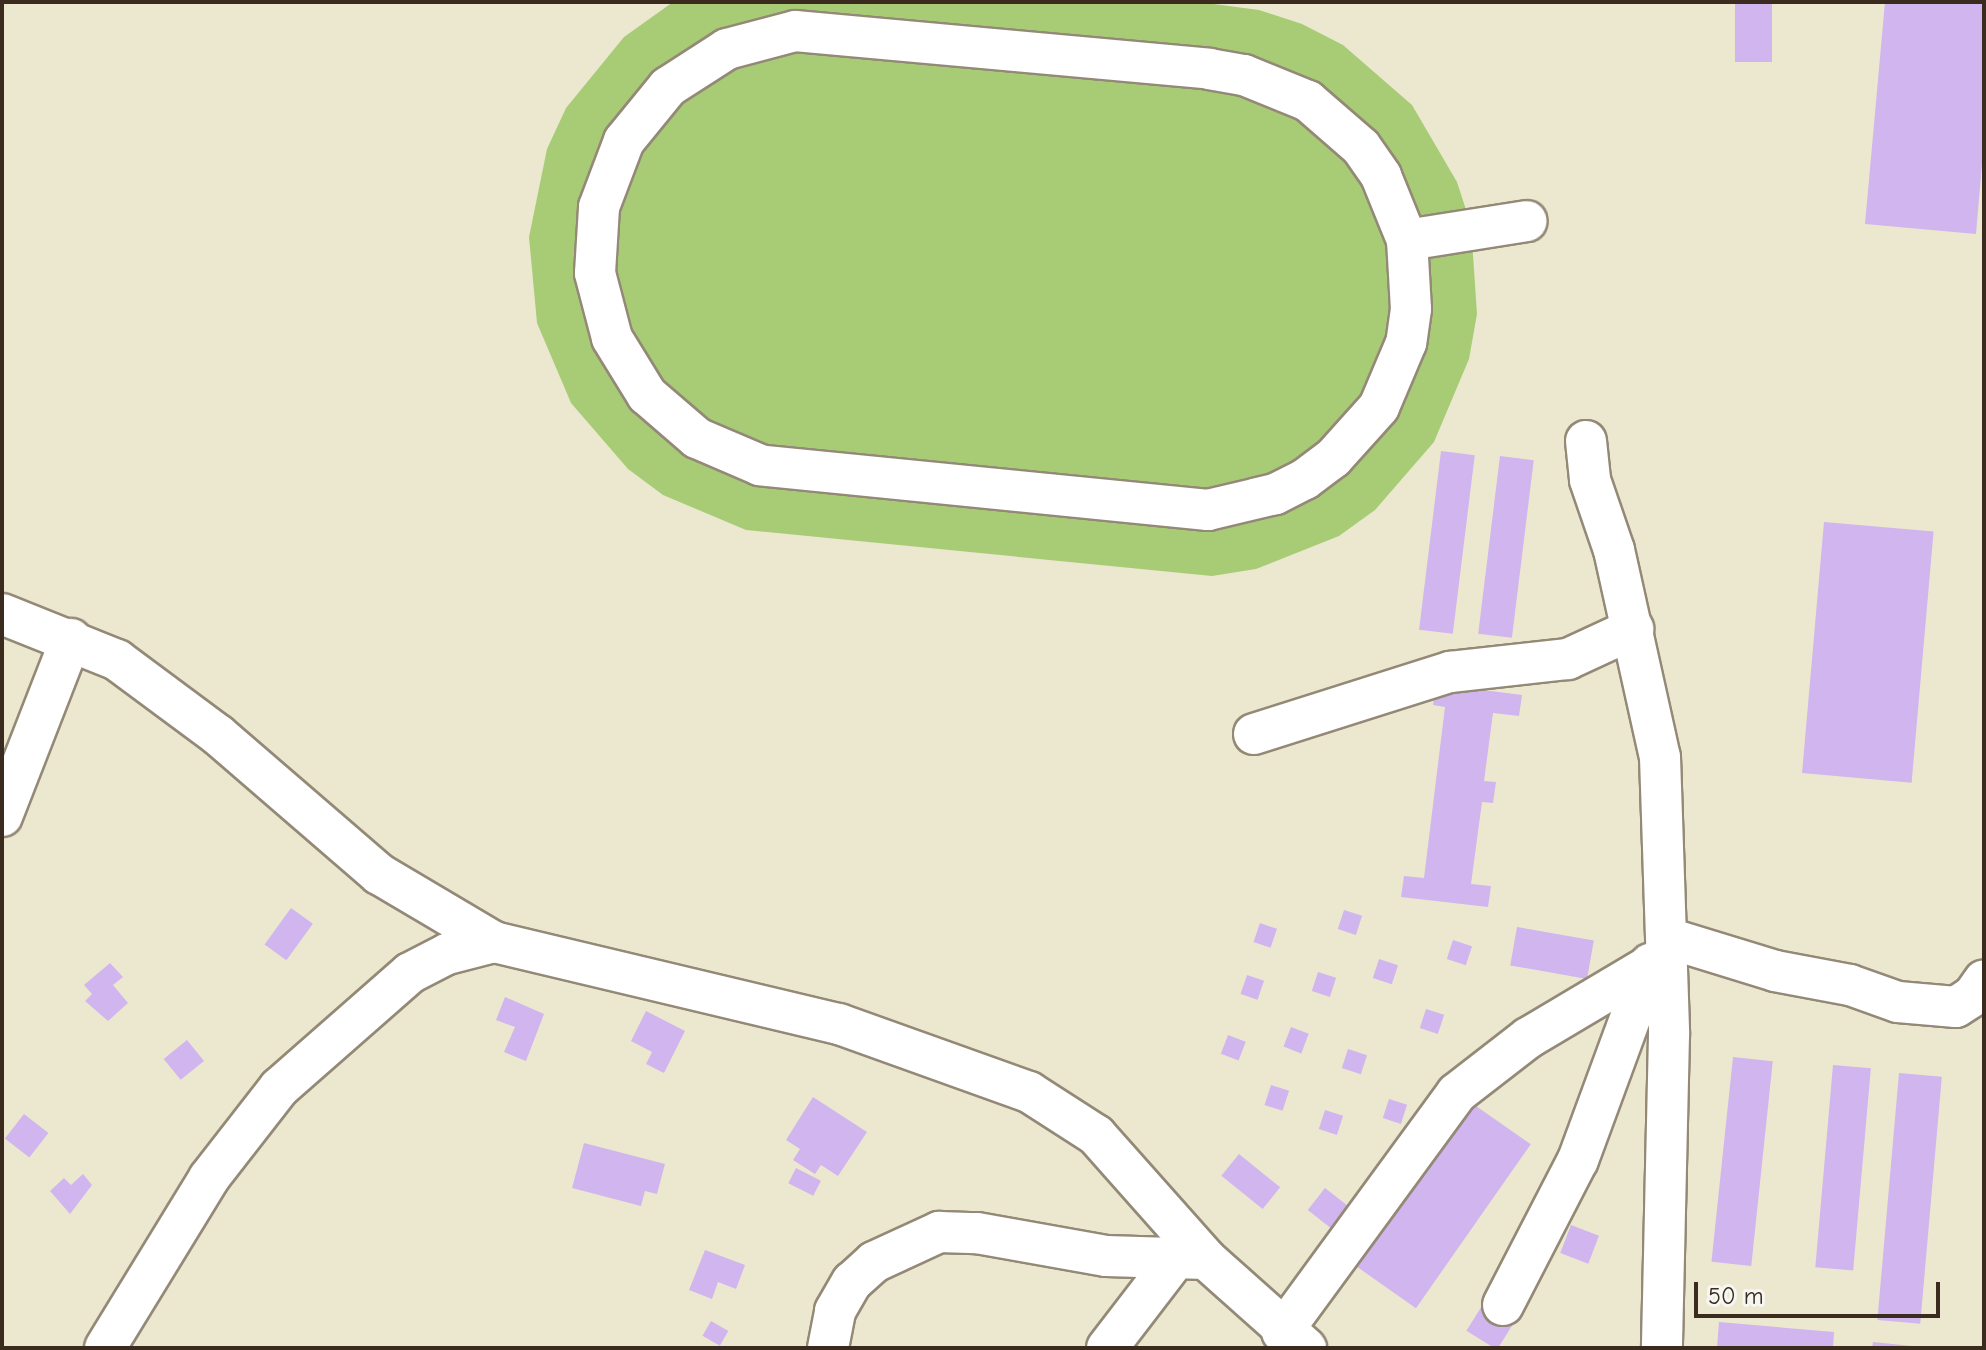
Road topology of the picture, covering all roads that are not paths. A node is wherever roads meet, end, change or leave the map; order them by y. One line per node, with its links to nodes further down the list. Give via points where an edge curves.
1 (1527, 221): 2 (street)
2 (1407, 240): 2 (street, via 1386,186 1361,147 1308,101 1277,86 1209,69 795,31 738,45 696,65 643,112 609,173 595,240 601,307 627,368 671,419 727,454 760,465 1208,510 1275,494 1305,479 1342,450 1379,407 1406,343 1411,309)
3 (1586, 441): 5 (street, via 1590,480)
4 (2, 614): 6 (street)
5 (1633, 629): 7 (street, via 1568,659 1450,672); 10 (street, via 1660,757)
6 (71, 639): 8 (street); 9 (street, via 117,660 218,735 379,874)
7 (1254, 734)
8 (2, 816)
9 (494, 942): 12 (street, via 839,1024 1029,1092 1096,1135); 15 (street, via 447,954 410,973 279,1088 209,1178)
10 (1662, 953): 11 (street, via 1850,985 1898,1002 1956,1007); 13 (street, via 1578,1160); 14 (street, via 1528,1038 1457,1093); 18 (street)
11 (1984, 980)
12 (1191, 1258): 14 (street); 16 (street, via 1106,1256 977,1233 939,1232 874,1262 852,1282 835,1311); 17 (street)
13 (1503, 1305)
14 (1291, 1341)
15 (105, 1348)
16 (828, 1348)
17 (1107, 1348)
18 (1662, 1348)

